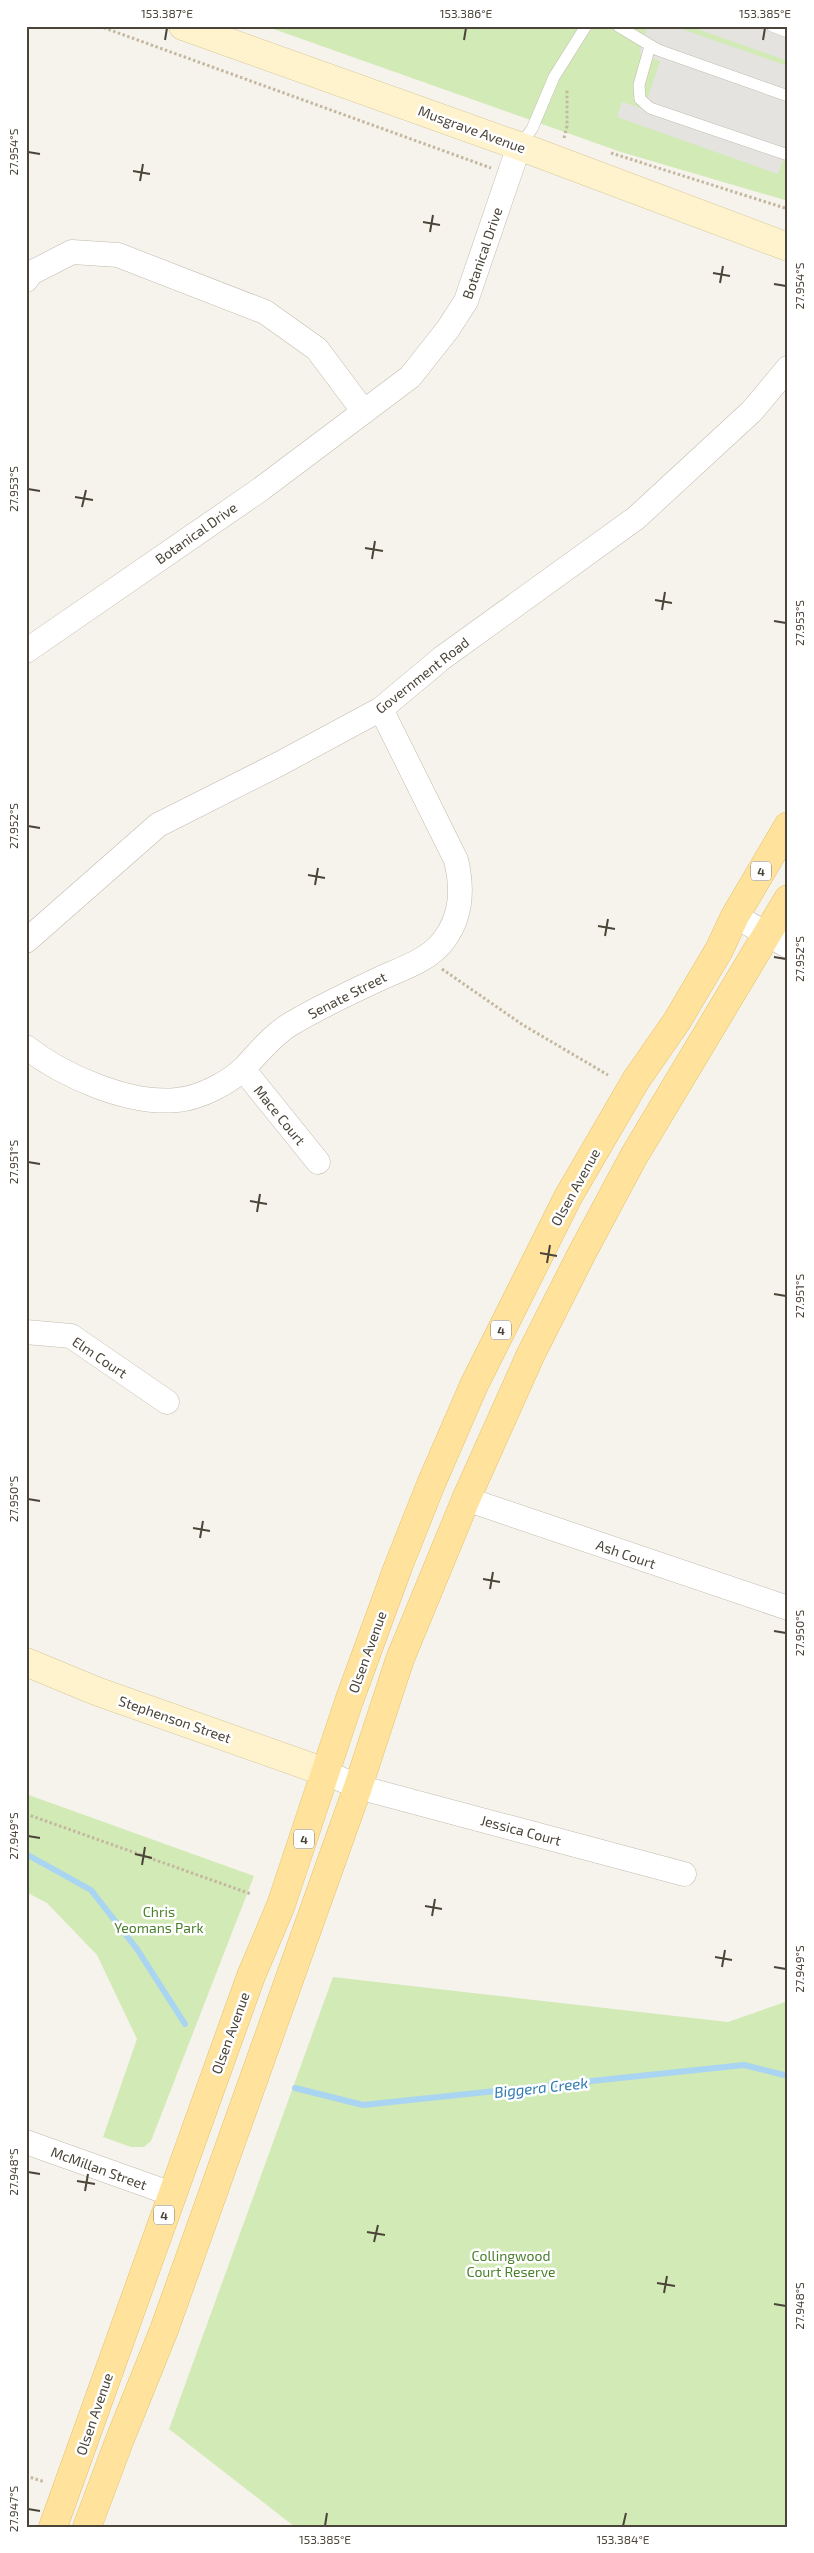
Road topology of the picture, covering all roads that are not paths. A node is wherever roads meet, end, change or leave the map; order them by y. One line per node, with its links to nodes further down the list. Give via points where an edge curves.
1 (183, 26): 8 (main road, Musgrave Avenue)
2 (586, 26): 8 (lane, via 554,77 532,129)
3 (618, 26): 6 (lane)
4 (772, 26): 5 (lane)
5 (788, 32)
6 (650, 46): 7 (lane); 9 (lane, via 639,84 640,98 650,108)
7 (788, 96)
8 (519, 146): 10 (main road, Musgrave Avenue); 15 (street, Botanical Drive, via 466,301 410,377)
9 (788, 155)
10 (761, 235): 11 (main road, Musgrave Avenue); 12 (main road, Musgrave Avenue)
11 (788, 241)
12 (788, 247)
13 (26, 280): 15 (street, via 30,273 72,252 118,255 265,312 317,349)
14 (788, 368): 17 (street, Government Road, via 752,411 636,518 442,658)
15 (364, 412): 16 (street, Botanical Drive, via 261,489)
16 (26, 652)
17 (381, 709): 22 (street, Government Road, via 158,825); 24 (street, Senate Street, via 456,860 460,874 460,906 455,922 433,953 288,1026)
18 (788, 826): 20 (main road, Olsen Avenue / 4)
19 (788, 900): 21 (main road, 4)
20 (735, 916): 21 (street); 31 (main road, Olsen Avenue / 4, via 677,1021 636,1080 568,1197 498,1335 430,1484)
21 (778, 939): 28 (main road, 4, via 634,1156 530,1356)
22 (26, 941)
23 (26, 1047): 24 (street, Senate Street, via 45,1062 71,1075 128,1096 156,1099 177,1100 197,1096)
24 (243, 1068): 25 (street, Mace Court)
25 (318, 1162)
26 (26, 1332): 27 (street, Elm Court, via 71,1336)
27 (167, 1402)
28 (466, 1499): 29 (street, Ash Court); 32 (main road, 4, via 400,1659)
29 (788, 1608)
30 (26, 1662): 31 (main road, Stephenson Street, via 96,1691)
31 (325, 1772): 32 (street, Jessica Court); 35 (main road, Olsen Avenue / 4, via 281,1905 251,1976)
32 (358, 1787): 33 (street, Jessica Court); 37 (main road, 4, via 164,2330)
33 (684, 1874)
34 (26, 2142): 35 (street, McMillan Street)
35 (172, 2194): 36 (main road, Olsen Avenue / 4)
36 (53, 2527)
37 (88, 2527)

